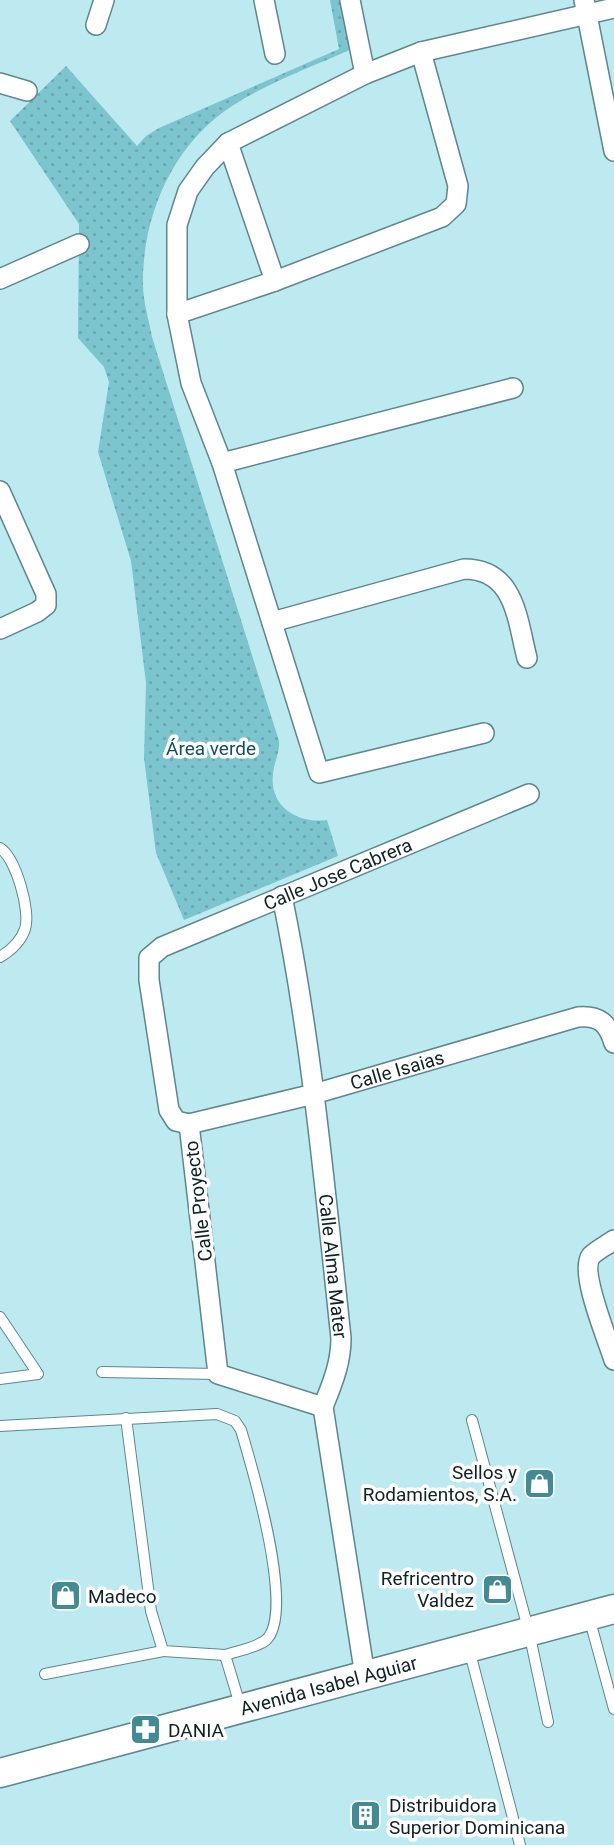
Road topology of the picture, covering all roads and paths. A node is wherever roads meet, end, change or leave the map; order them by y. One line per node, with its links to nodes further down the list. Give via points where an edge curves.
1 (104, 0): 6 (street)
2 (264, 0): 8 (street)
3 (350, 0): 9 (street)
4 (585, 7): 5 (street); 7 (street); 13 (street)
5 (614, 8)
6 (96, 25)
7 (421, 52): 9 (street); 16 (street, via 458,186 456,204 442,217)
8 (275, 54)
9 (365, 74): 12 (street)
10 (0, 83): 11 (street)
11 (27, 91)
12 (228, 143): 16 (street); 17 (street, via 188,191 177,225)
13 (614, 150)
14 (79, 244): 15 (street)
15 (0, 279)
16 (275, 281): 17 (street)
17 (177, 314): 19 (street, via 191,383)
18 (513, 388): 19 (street)
19 (222, 463): 21 (street)
20 (0, 491): 22 (street, via 46,594 46,605 37,612)
21 (272, 622): 23 (street, via 478,569 495,577 511,597); 24 (street, via 319,773)
22 (0, 629)
23 (527, 658)
24 (484, 733)
25 (529, 794): 27 (street, Calle Jose Cabrera)
26 (0, 848): 28 (lane, via 15,868 26,928)
27 (282, 896): 29 (street, Calle Jose Cabrera, via 162,947); 31 (street, Calle Alma Mater)
28 (0, 957)
29 (149, 958): 32 (street, Calle Proyecto, via 169,1110 176,1121)
30 (614, 1043): 31 (street, Calle Isaias, via 603,1022 596,1017 578,1017)
31 (314, 1094): 32 (street, Calle Isaias); 39 (street, Calle Alma Mater, via 341,1338 341,1356)
32 (189, 1124): 37 (street, Calle Proyecto)
33 (614, 1240): 35 (street, via 593,1255 587,1267)
34 (0, 1317): 38 (lane, via 38,1374)
35 (614, 1360)
36 (102, 1372): 37 (lane)
37 (218, 1374): 39 (street)
38 (0, 1379)
39 (323, 1407): 49 (street)
40 (126, 1418): 42 (lane); 46 (lane, via 151,1611); 47 (lane, via 217,1414 236,1421 241,1430 262,1504 277,1595 275,1625 266,1640)
41 (472, 1420): 44 (lane)
42 (0, 1426)
43 (601, 1613): 44 (main road, Avenida Isabel Aguiar); 51 (lane)
44 (529, 1632): 45 (main road, Avenida Isabel Aguiar); 52 (lane)
45 (469, 1648): 49 (main road, Avenida Isabel Aguiar); 54 (lane)
46 (163, 1651): 47 (lane); 48 (lane)
47 (225, 1655): 50 (lane)
48 (46, 1674)
49 (365, 1676): 50 (main road, Avenida Isabel Aguiar)
50 (241, 1709): 53 (main road, Avenida Isabel Aguiar)
51 (614, 1709)
52 (548, 1722)
53 (0, 1773)
54 (520, 1845)

